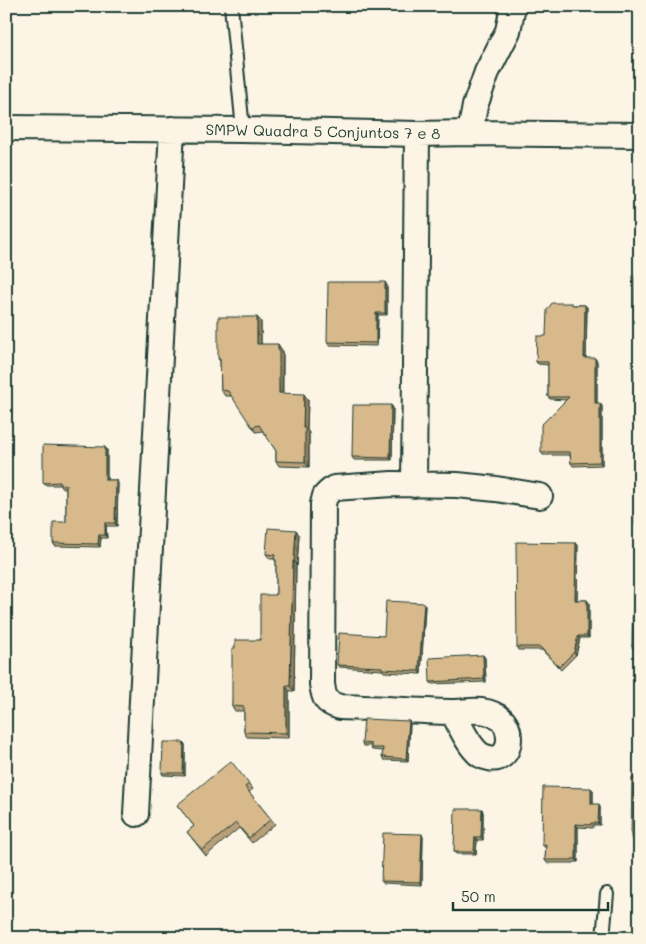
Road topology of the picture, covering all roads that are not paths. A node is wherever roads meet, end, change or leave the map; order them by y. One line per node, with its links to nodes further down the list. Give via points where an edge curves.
1 (231, 6): 5 (lane)
2 (513, 6): 6 (street, via 508,31 487,72 475,106)
3 (6, 128): 4 (street, SMPW Quadra 5 Conjuntos 7 e 8)
4 (172, 130): 5 (street, SMPW Quadra 5 Conjuntos 7 e 8); 12 (street)
5 (243, 130): 7 (street, SMPW Quadra 5 Conjuntos 7 e 8)
6 (470, 132): 7 (street, SMPW Quadra 5 Conjuntos 7 e 8); 8 (street, SMPW Quadra 5 Conjuntos 7 e 8)
7 (417, 134): 9 (street)
8 (640, 135)
9 (414, 485): 10 (street, via 457,485); 11 (street, via 334,488 325,496 322,533 324,696 331,705)
10 (540, 496)
11 (453, 712)
12 (136, 814)
13 (606, 894): 14 (lane)
14 (602, 938)

